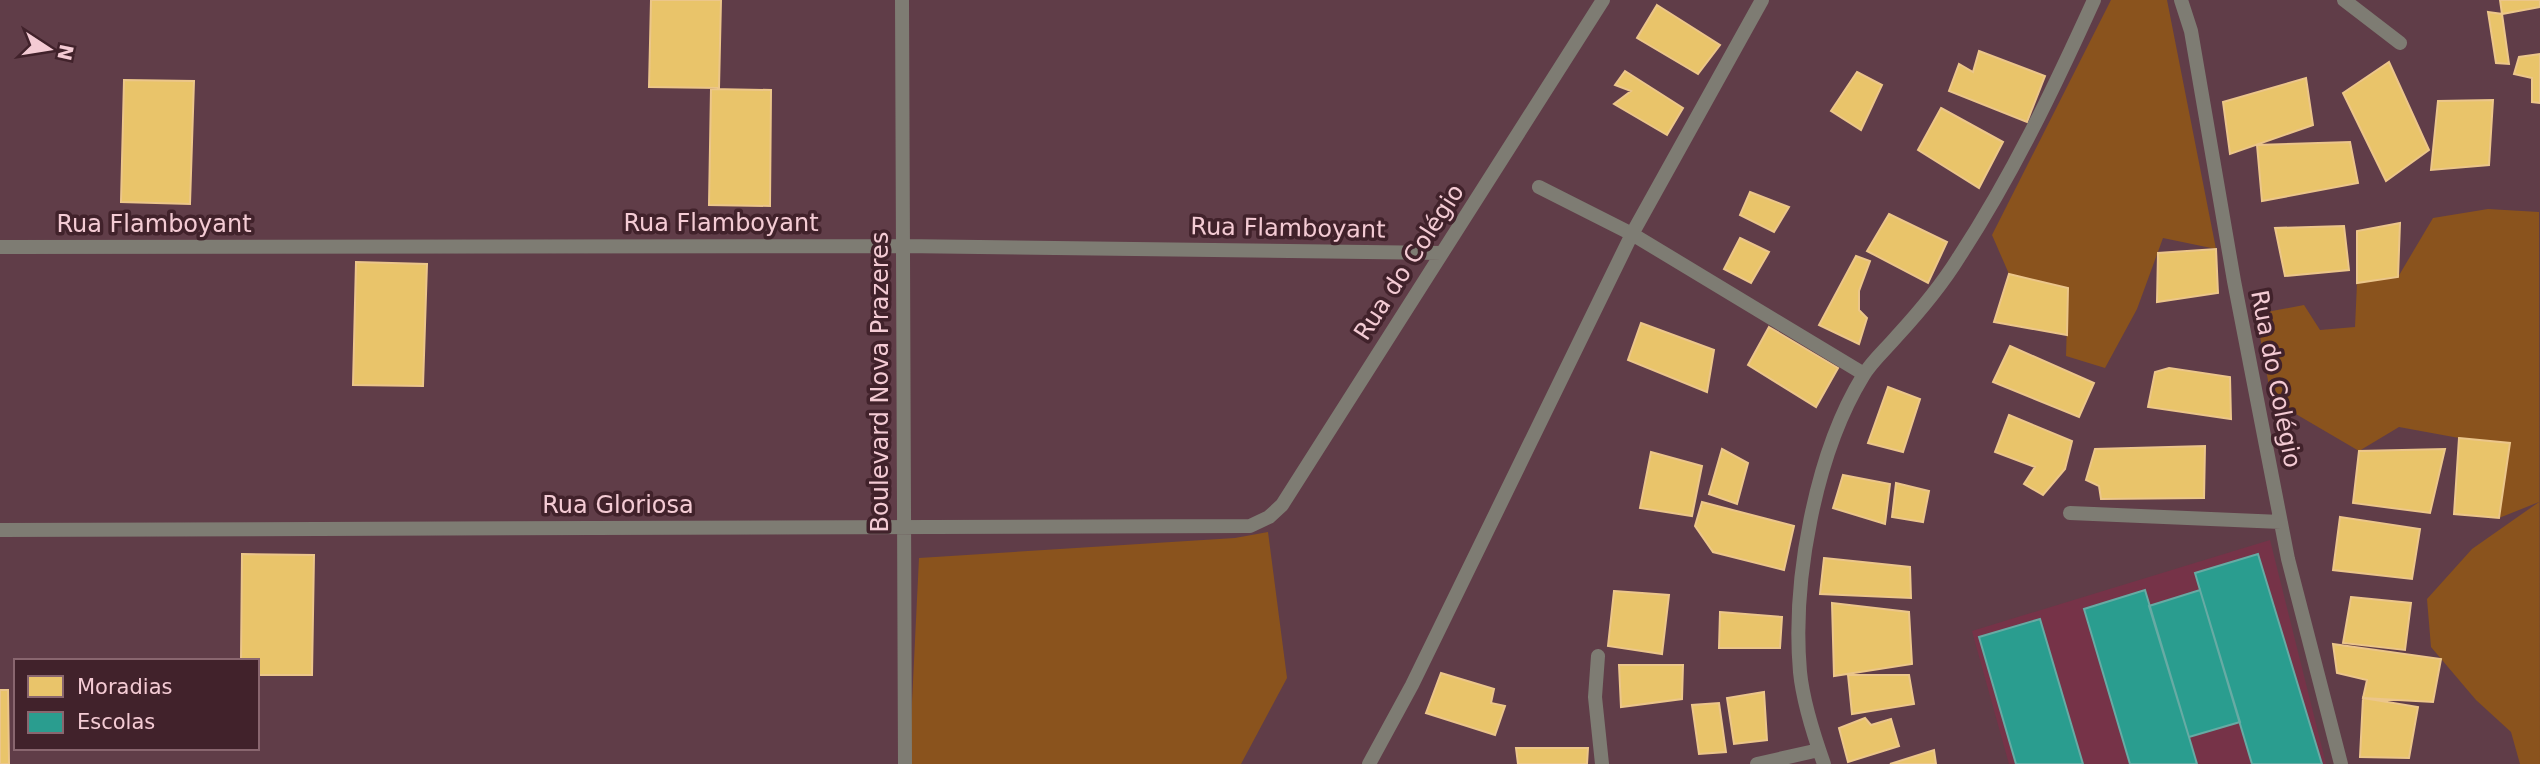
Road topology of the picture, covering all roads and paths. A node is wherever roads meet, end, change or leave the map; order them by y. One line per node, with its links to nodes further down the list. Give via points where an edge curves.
1 (902, 0): 10 (street, Boulevard Nova Prazeres)
2 (1603, 0): 12 (street, Rua do Colégio)
3 (1762, 0): 9 (street)
4 (2094, 0): 13 (street, via 2046,105 1960,256 1928,302)
5 (2181, 0): 15 (street, Rua do Colégio, via 2191,31)
6 (2344, 0): 7 (street)
7 (2400, 43)
8 (1539, 187): 9 (street)
9 (1632, 234): 13 (street); 22 (street)
10 (902, 246): 11 (street, Rua Flamboyant); 12 (street, Rua Flamboyant); 16 (street, Boulevard Nova Prazeres)
11 (0, 247)
12 (1442, 253): 17 (street, Rua do Colégio, via 1282,505 1261,522)
13 (1864, 374): 20 (street, via 1838,424 1804,555 1798,617 1800,674)
14 (2070, 513): 15 (street)
15 (2281, 523): 25 (street, Rua do Colégio)
16 (902, 527): 17 (street, Rua Gloriosa); 18 (street, Rua Gloriosa); 21 (street, Boulevard Nova Prazeres)
17 (1236, 529)
18 (0, 530)
19 (1598, 656): 23 (street, via 1595,697)
20 (1822, 757): 24 (street)
21 (905, 764)
22 (1369, 764)
23 (1602, 764)
24 (1757, 764)
25 (2341, 764)

